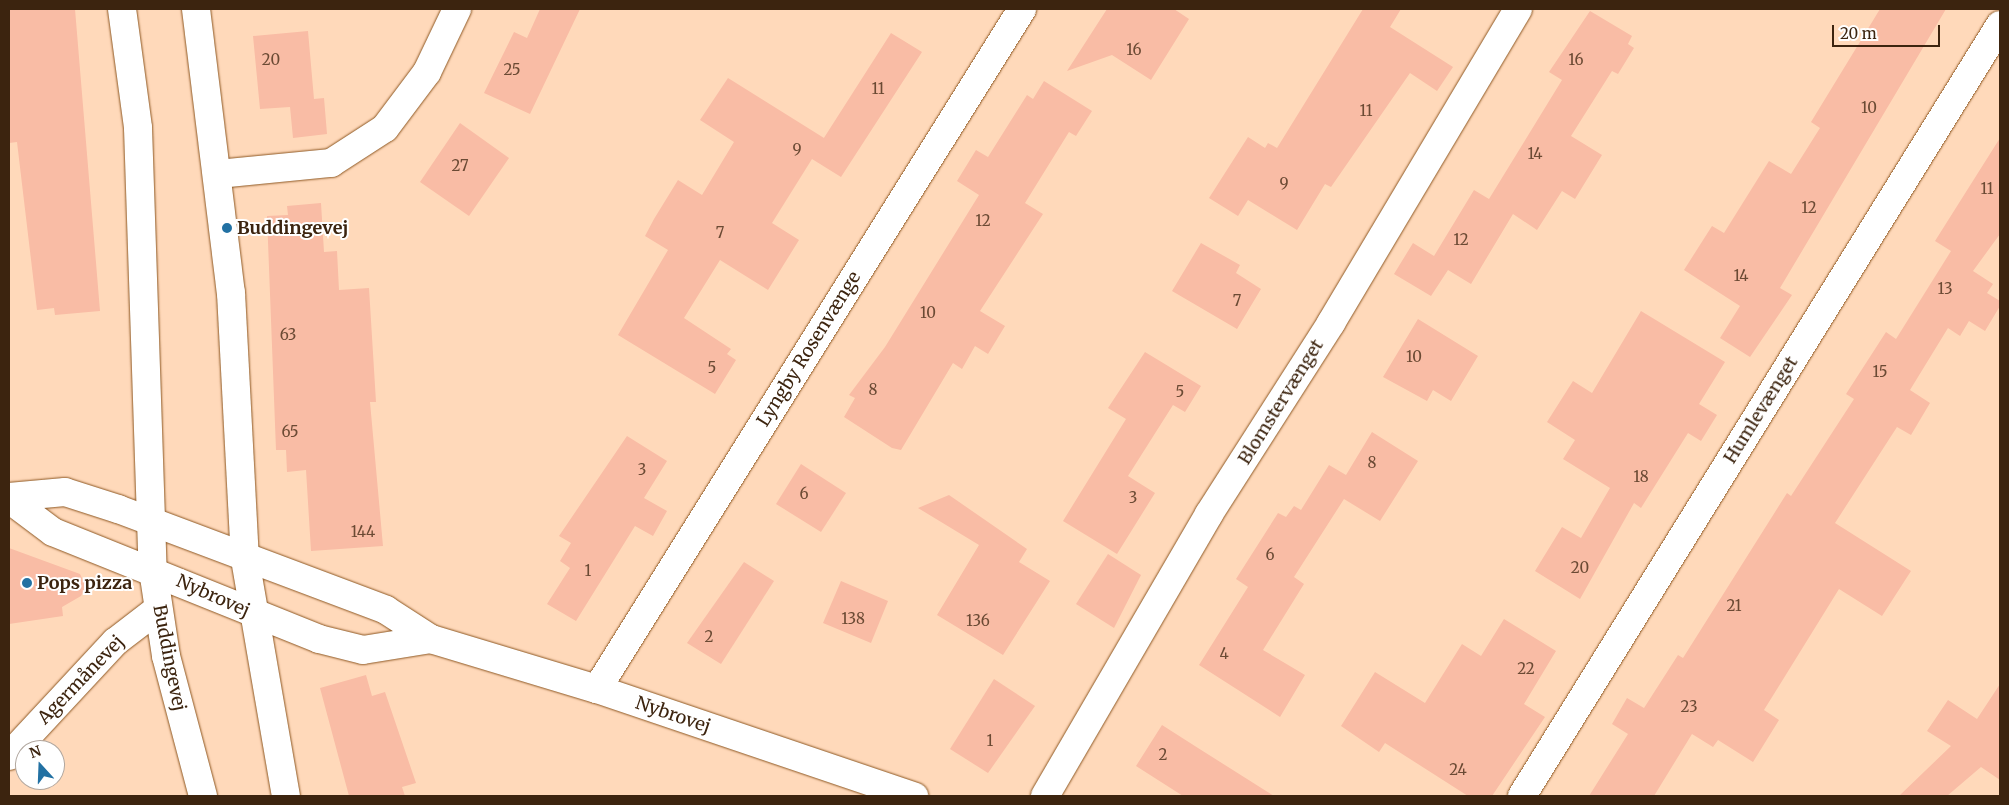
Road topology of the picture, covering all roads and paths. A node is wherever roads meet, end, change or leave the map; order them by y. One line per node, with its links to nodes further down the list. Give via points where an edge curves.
1 (122, 9): 9 (street, Buddingevej, via 138,128)
2 (196, 9): 7 (street)
3 (457, 9): 7 (street, via 427,72 385,128 331,163)
4 (1022, 9): 15 (street, Lyngby Rosenvænge)
5 (1518, 9): 17 (street, Blomstervænget)
6 (2000, 24): 21 (street, Humlevænget)
7 (218, 174): 10 (street, via 231,293)
8 (9, 498): 9 (street, Nybrovej, via 65,492); 11 (street, Nybrovej, via 53,532)
9 (154, 523): 10 (street, Nybrovej); 11 (street, Buddingevej)
10 (245, 559): 13 (street); 14 (street, Nybrovej, via 386,610)
11 (153, 570): 12 (street, Buddingevej); 13 (street, Nybrovej)
12 (158, 610): 16 (street, Agermånevej, via 115,642); 18 (street, Buddingevej)
13 (252, 613): 14 (street, Nybrovej, via 364,650); 19 (street)
14 (430, 639): 15 (street, Nybrovej)
15 (597, 689): 20 (street, Nybrovej)
16 (9, 756)
17 (1051, 786)
18 (203, 796)
19 (286, 796)
20 (914, 796)
21 (1522, 796)

